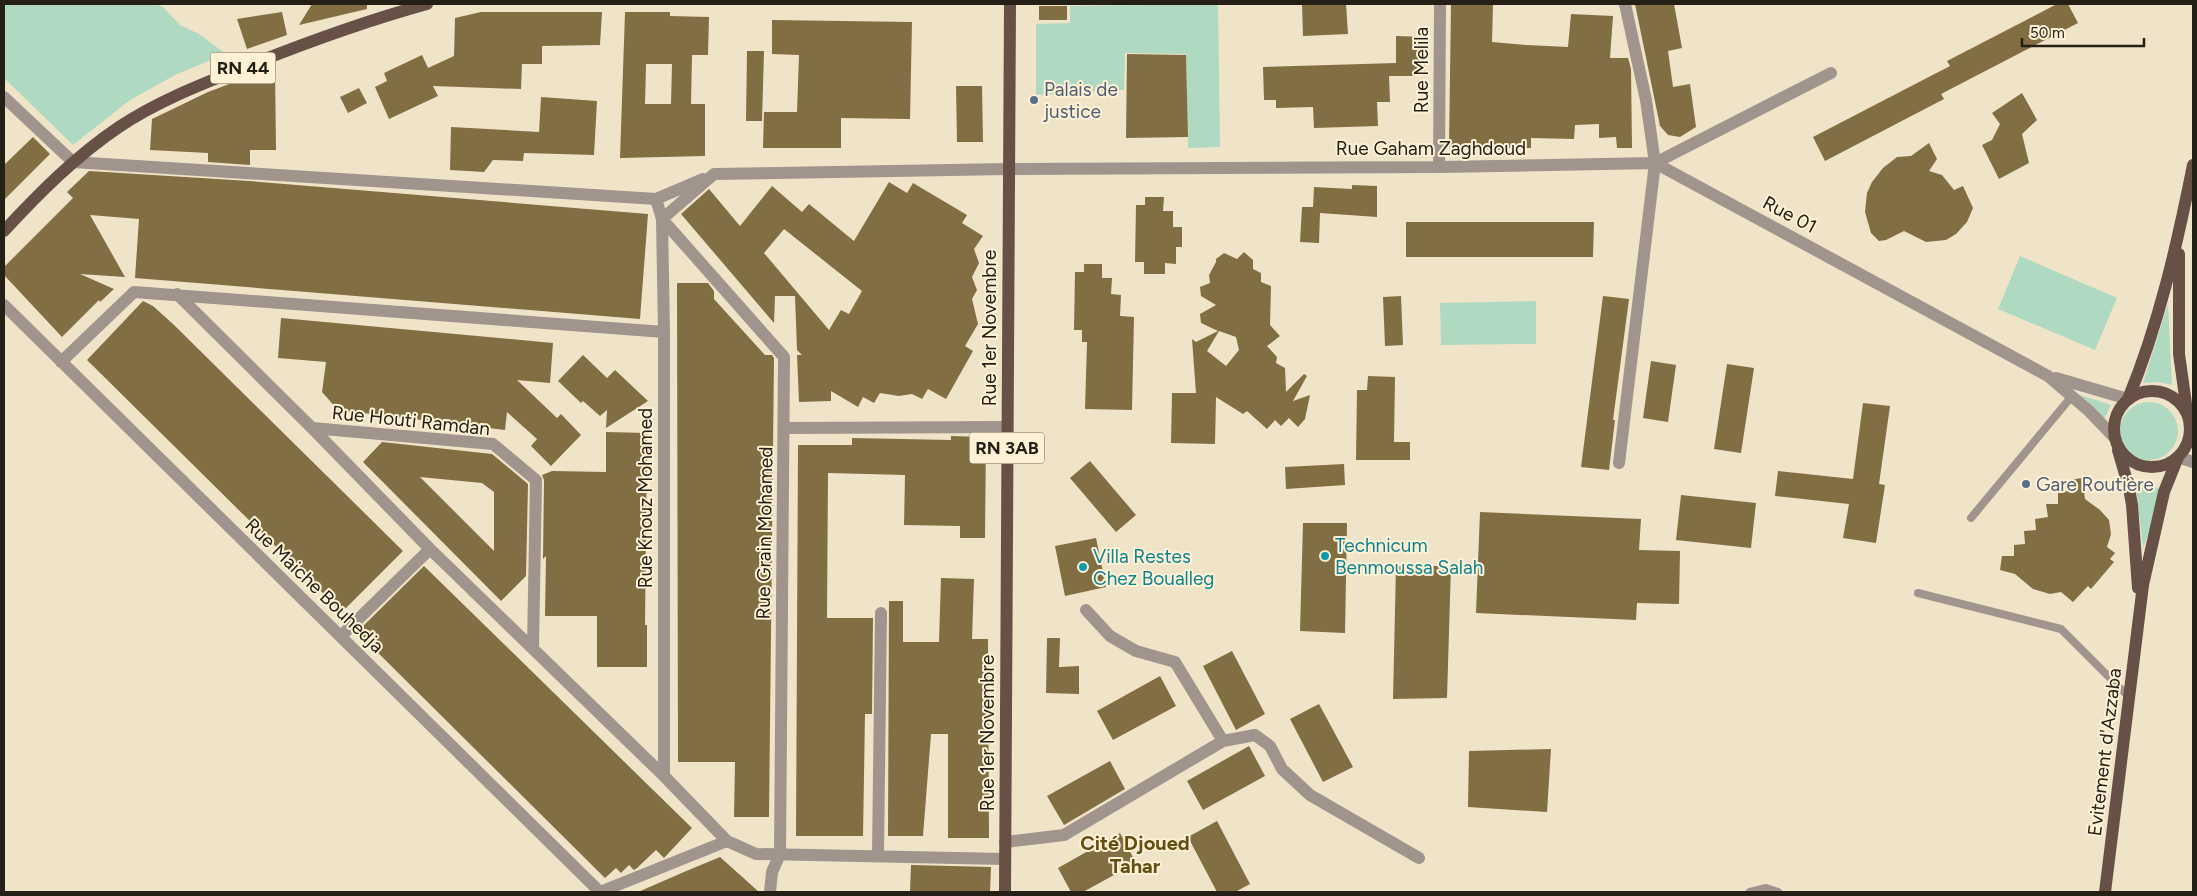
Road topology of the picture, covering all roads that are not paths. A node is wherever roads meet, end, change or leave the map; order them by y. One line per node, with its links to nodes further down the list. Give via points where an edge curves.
1 (424, 4): 7 (main road, RN 44, via 359,23 174,95 119,127)
2 (1010, 4): 11 (main road, Rue 1er Novembre / RN 3AB)
3 (1440, 4): 10 (street, Rue Melila)
4 (1625, 4): 8 (street, via 1646,100)
5 (1831, 73): 8 (street, Rue Gaham Zaghdoud)
6 (4, 97): 7 (street)
7 (73, 162): 13 (street); 15 (main road, RN 44)
8 (1655, 162): 10 (street, Rue Gaham Zaghdoud); 21 (street, Rue 01); 31 (street)
9 (2193, 165): 16 (main road)
10 (1439, 167): 11 (street, Rue Gaham Zaghdoud)
11 (1009, 169): 12 (street, Rue Gaham Zaghdoud); 27 (main road, Rue 1er Novembre / RN 3AB)
12 (714, 174): 13 (street); 14 (street)
13 (656, 199): 14 (street)
14 (662, 219): 19 (street, Rue Knouz Mohamed); 26 (street, Rue Grain Mohamed, via 784,357)
15 (4, 231)
16 (2179, 236): 23 (main road, via 2147,353); 24 (main road, via 2179,354)
17 (177, 294): 19 (street); 20 (street, via 134,292); 25 (street)
18 (4, 305): 20 (street, Rue Maiche Bouhedja)
19 (664, 332): 42 (street, Rue Knouz Mohamed)
20 (61, 362): 38 (street, Rue Maiche Bouhedja)
21 (2048, 376): 22 (street); 23 (street)
22 (2072, 396): 28 (street); 32 (lane)
23 (2128, 399): 24 (main road, via 2146,391 2162,392 2176,399); 28 (main road, via 2118,412)
24 (2191, 419): 29 (main road, via 2189,441)
25 (312, 428): 33 (street); 39 (street, Rue Houti Ramdan, via 493,444 536,480)
26 (784, 428): 27 (street); 45 (street, Rue Grain Mohamed)
27 (1008, 428): 44 (main road, Rue 1er Novembre / RN 3AB)
28 (2114, 437): 29 (main road, via 2123,455 2141,466 2162,466); 37 (main road, Evitement d'Azzaba, via 2132,505)
29 (2178, 457): 30 (street); 37 (main road, Evitement d'Azzaba, via 2158,515)
30 (2193, 462)
31 (1619, 464)
32 (1970, 518)
33 (430, 549): 38 (street); 39 (street)
34 (1918, 593): 40 (lane, via 2060,629)
35 (1086, 610): 41 (street, via 1110,636 1136,651 1175,662)
36 (881, 613): 46 (street)
37 (2139, 616): 40 (main road, Evitement d'Azzaba)
38 (341, 636): 49 (street, Rue Maiche Bouhedja)
39 (533, 648): 42 (street)
40 (2130, 698): 54 (main road, Evitement d'Azzaba)
41 (1223, 741): 44 (street, via 1064,835); 47 (street, via 1255,735 1270,746 1282,769 1310,795)
42 (664, 776): 43 (street)
43 (727, 842): 45 (street, via 756,854); 49 (street)
44 (1005, 842): 48 (main road, Rue 1er Novembre / RN 3AB)
45 (780, 854): 46 (street); 50 (street, Rue Grain Mohamed, via 772,872)
46 (878, 856): 48 (street)
47 (1419, 858)
48 (1005, 859): 51 (main road, Rue 1er Novembre / RN 3AB)
49 (600, 892)
50 (770, 892)
51 (1005, 892)
52 (1750, 892): 53 (lane, via 1766,888)
53 (1778, 892)
54 (2105, 892)

